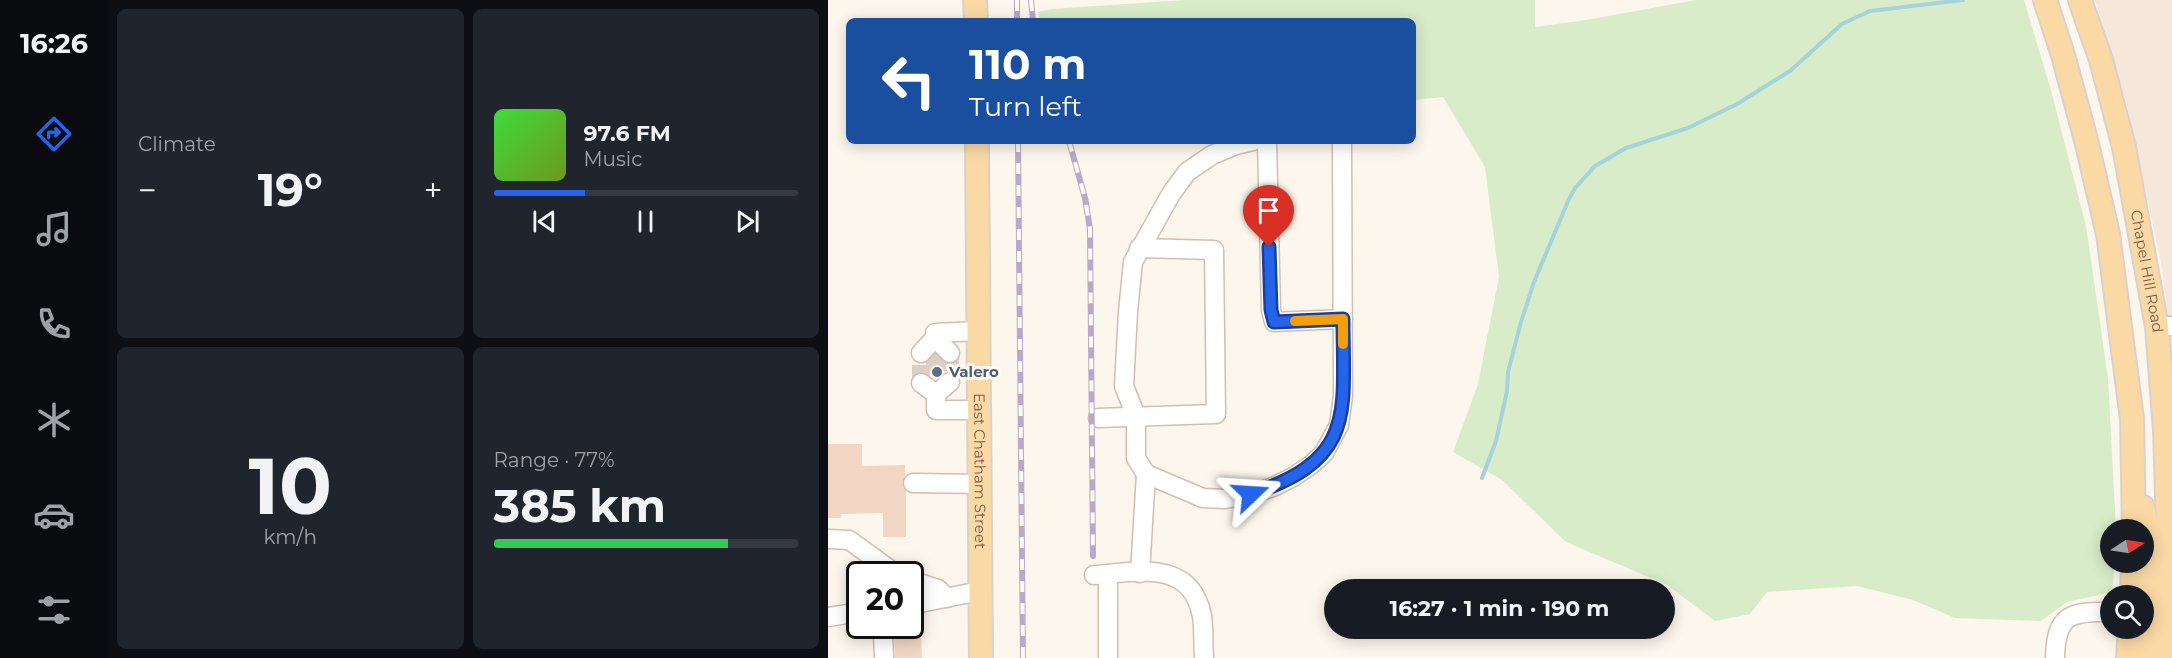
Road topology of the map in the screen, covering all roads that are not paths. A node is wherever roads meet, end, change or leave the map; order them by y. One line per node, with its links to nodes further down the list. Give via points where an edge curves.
1 (975, 0): 4 (main road)
2 (2045, 0): 18 (main road, Chapel Hill Road, via 2086,140 2108,234 2129,388)
3 (2080, 0): 11 (main road, Chapel Hill Road, via 2124,147)
4 (975, 18)
5 (977, 144): 12 (main road, East Chatham Street)
6 (1240, 144): 9 (street, via 1212,155 1187,172)
7 (1267, 144): 10 (street, via 1274,322)
8 (1342, 144): 10 (street)
9 (1139, 248): 16 (street, via 1133,262 1124,386); 16 (street, via 1214,250 1216,414)
10 (1343, 319): 19 (street, via 1339,425 1324,453 1311,465 1273,487 1212,500)
11 (2164, 326): 30 (main road, Chapel Hill Road, via 2169,526)
12 (978, 332): 13 (street, via 935,333); 15 (main road, East Chatham Street)
13 (935, 349)
14 (935, 385): 15 (street, via 936,410)
15 (979, 410): 21 (main road, East Chatham Street)
16 (1136, 416): 17 (street); 19 (street, via 1136,458)
17 (1098, 418)
18 (2133, 461): 22 (main road, Chapel Hill Road); 30 (main road, via 2148,533 2150,598 2155,607)
19 (1146, 474): 25 (street)
20 (913, 483): 21 (street)
21 (980, 484): 27 (main road, East Chatham Street)
22 (2134, 519)
23 (828, 538): 24 (street, via 849,540)
24 (878, 561)
25 (1140, 573): 39 (street, via 1101,575); 40 (street, via 1171,574 1192,590 1202,618)
26 (924, 584): 28 (street, via 938,589)
27 (980, 591): 28 (street); 38 (main road, East Chatham Street)
28 (946, 598): 29 (street)
29 (924, 602)
30 (2166, 611): 44 (main road, Chapel Hill Road)
31 (2100, 612): 41 (street, via 2084,611 2066,620 2055,642)
32 (846, 614): 33 (street)
33 (828, 617)
34 (883, 639): 37 (street)
35 (2129, 639): 42 (main road)
36 (2145, 639): 43 (main road)
37 (884, 658)
38 (981, 658)
39 (1108, 658)
40 (1204, 658)
41 (2055, 658)
42 (2128, 658)
43 (2145, 658)
44 (2163, 658)

